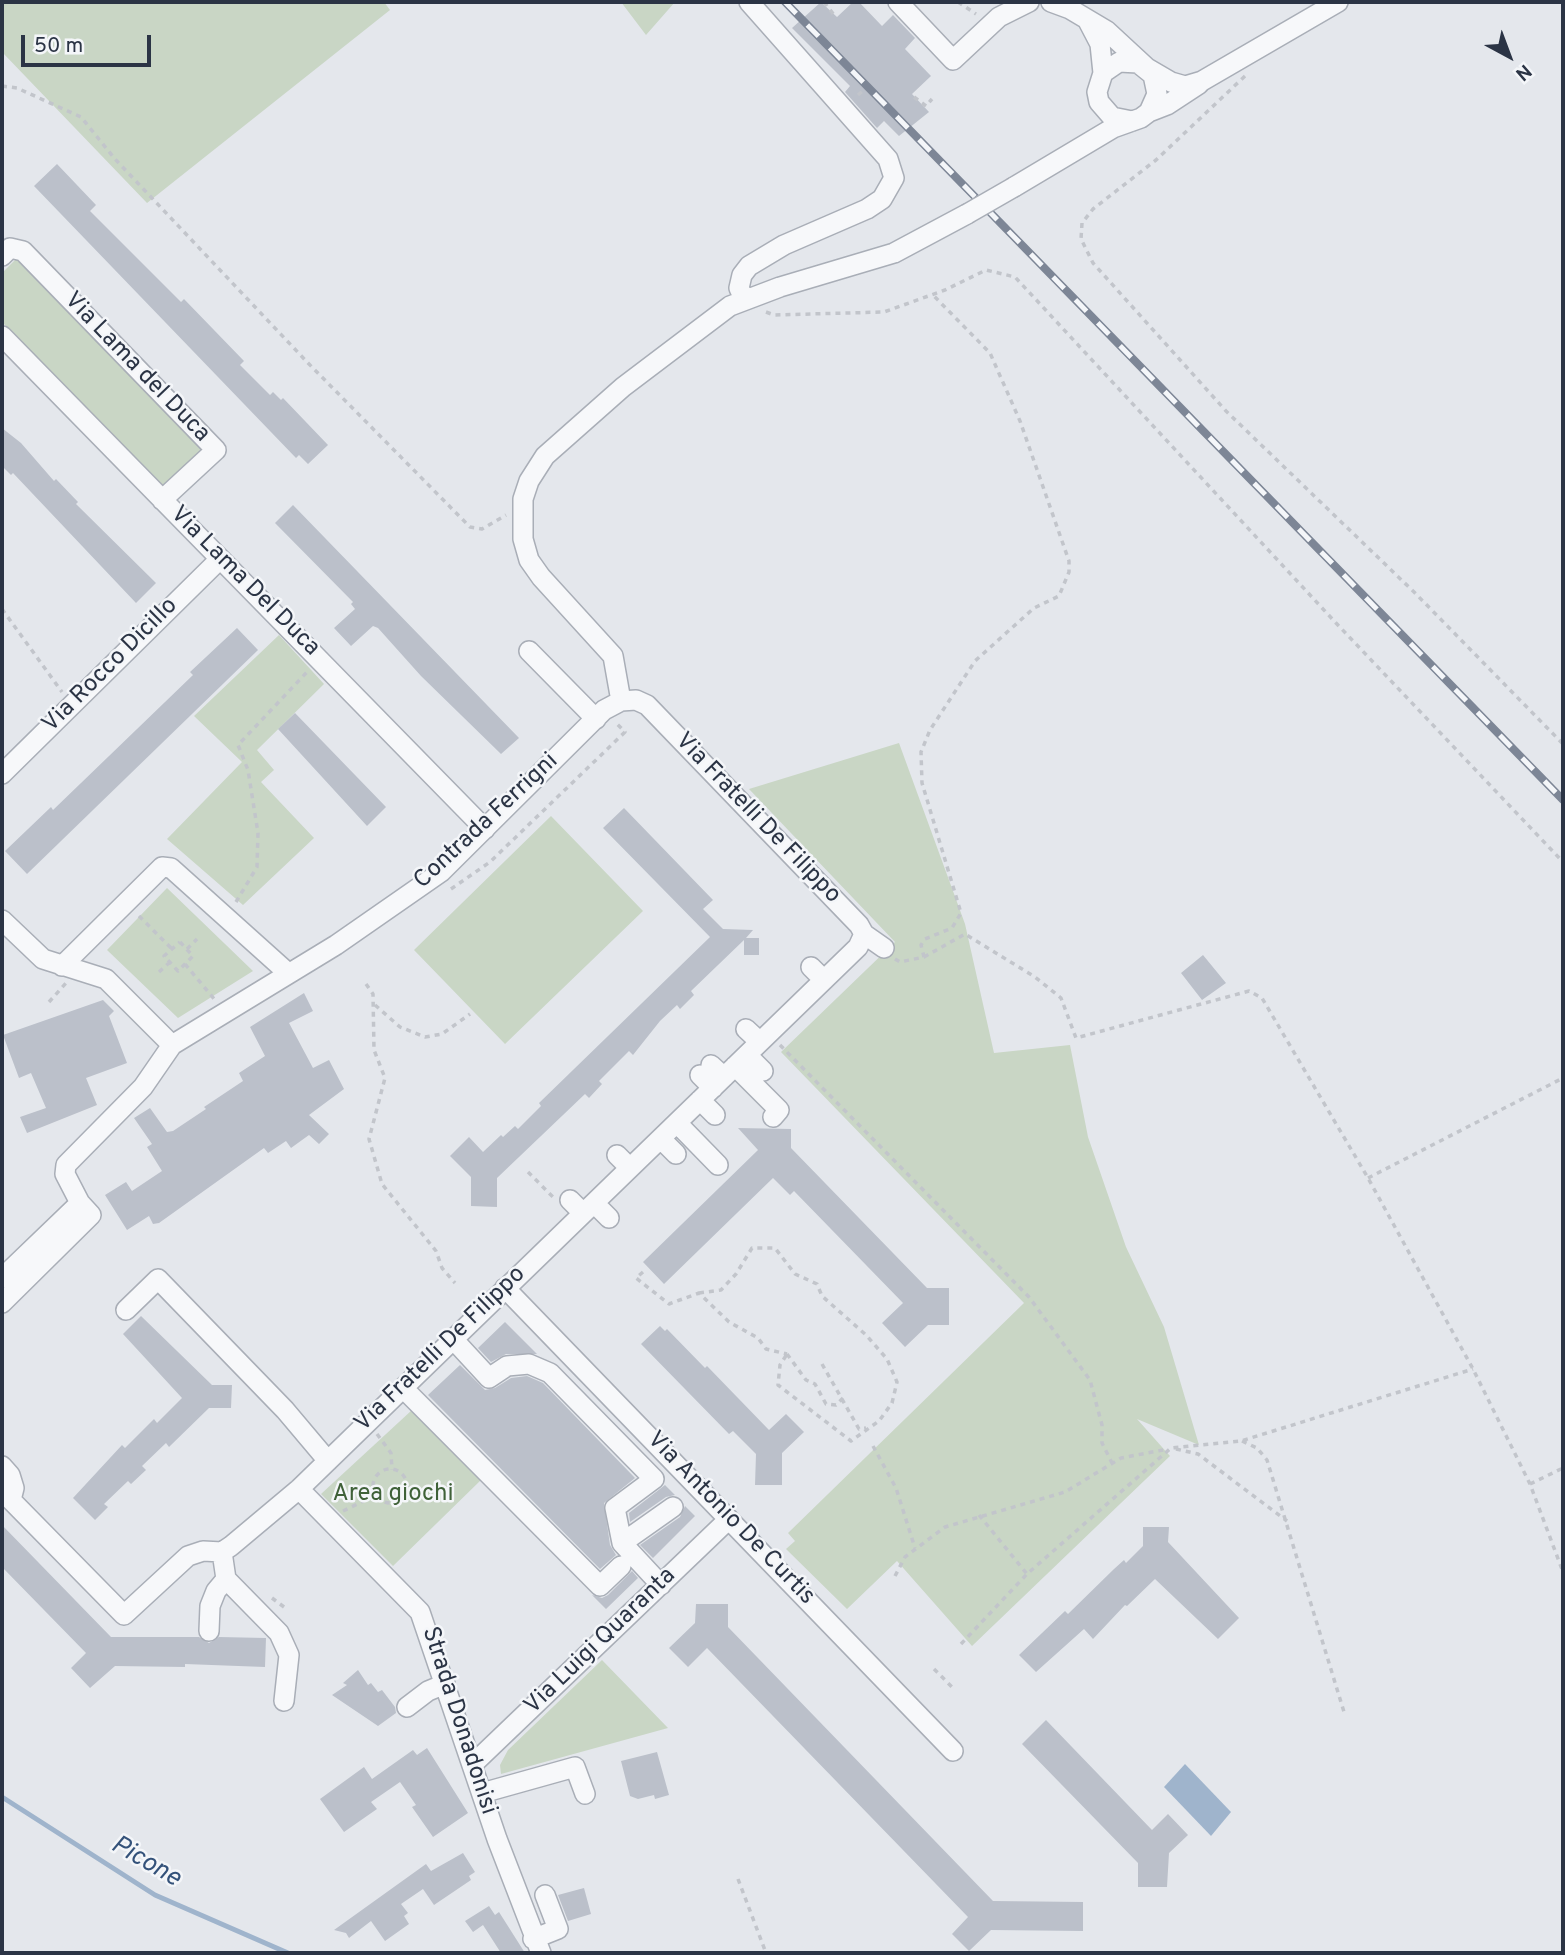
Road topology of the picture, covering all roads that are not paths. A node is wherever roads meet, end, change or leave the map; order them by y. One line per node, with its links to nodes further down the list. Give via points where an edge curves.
1 (749, 2): 14 (street, via 888,159 894,178 882,199 867,209 784,245 749,266 739,288)
2 (898, 2): 3 (street, via 953,60 999,17)
3 (1029, 2)
4 (1051, 2): 6 (street)
5 (1338, 2): 9 (street)
6 (1082, 16): 7 (street, via 1121,42); 8 (street, via 1100,44)
7 (1147, 68): 8 (street, via 1138,62 1119,62); 9 (street, via 1178,85); 11 (street, via 1157,84 1157,94)
8 (1103, 74): 10 (street)
9 (1202, 81): 11 (street, via 1174,101)
10 (1099, 102): 11 (street, via 1112,117); 12 (street, via 1092,127)
11 (1140, 116): 12 (street)
12 (1062, 160): 14 (street, bridge, via 894,253)
13 (2, 257): 16 (street, Via Lama del Duca, via 10,248 23,251 216,450)
14 (744, 299): 19 (street, via 716,315 572,430 545,456 529,481 521,512 529,560 609,649 618,670)
15 (2, 336): 16 (street, Via Lama Del Duca)
16 (162, 500): 17 (street, Via Lama Del Duca)
17 (220, 559): 20 (street, Via Rocco Dicillo); 21 (street, Via Lama Del Duca)
18 (529, 652): 19 (street)
19 (607, 710): 21 (street, Contrada Ferrigni); 23 (street, Via Fratelli De Filippo, via 636,700 647,705)
20 (2, 774)
21 (485, 829): 26 (street, Contrada Ferrigni, via 441,872)
22 (2, 920): 25 (street, via 43,960)
23 (864, 934): 24 (street, Via Fratelli De Filippo); 28 (street, Via Fratelli De Filippo, via 858,947 817,973)
24 (884, 947)
25 (71, 968): 26 (street, via 162,867 171,868); 27 (street, via 106,979)
26 (288, 972): 27 (street, Contrada Ferrigni)
27 (172, 1045): 36 (street, Contrada Ferrigni, via 143,1087 66,1166 65,1174)
28 (730, 1063): 29 (street); 30 (street); 31 (street, via 779,1110); 32 (street, Via Fratelli De Filippo)
29 (763, 1071)
30 (715, 1115)
31 (774, 1117)
32 (677, 1123): 33 (street, Via Fratelli De Filippo); 35 (street)
33 (661, 1139): 34 (street); 37 (street, Via Fratelli De Filippo, via 619,1166)
34 (676, 1154)
35 (718, 1165)
36 (80, 1203): 39 (street); 41 (street, via 91,1215)
37 (582, 1205): 38 (street); 40 (street, Via Fratelli De Filippo, via 539,1243)
38 (610, 1218)
39 (2, 1278)
40 (505, 1288): 43 (street, Via Fratelli De Filippo); 50 (street, Via Antonio De Curtis)
41 (2, 1303)
42 (125, 1310): 45 (street, via 158,1279)
43 (453, 1339): 44 (street, Via Fratelli De Filippo); 51 (street, via 489,1378 507,1366 529,1364 550,1373 654,1479 615,1508)
44 (403, 1388): 45 (street, Via Fratelli De Filippo); 53 (street, via 600,1586)
45 (328, 1461): 47 (street, Via Fratelli De Filippo)
46 (2, 1466): 48 (street, via 14,1488)
47 (299, 1489): 52 (street, Via Fratelli De Filippo); 57 (street, Strada Donadonisi, via 420,1612)
48 (6, 1496): 52 (street, via 124,1615 188,1556)
49 (673, 1507): 51 (street)
50 (729, 1519): 55 (street, Via Luigi Quaranta); 60 (street, Via Antonio De Curtis)
51 (622, 1543): 55 (street)
52 (222, 1552): 54 (street)
53 (621, 1566)
54 (226, 1580): 56 (street, via 210,1606); 58 (street, via 279,1633 289,1655)
55 (661, 1585): 61 (street, Via Luigi Quaranta)
56 (209, 1631)
57 (445, 1684): 59 (street); 61 (street, Strada Donadonisi)
58 (284, 1701)
59 (407, 1707)
60 (953, 1751)
61 (472, 1765): 62 (street, Strada Donadonisi)
62 (482, 1793): 63 (street, via 575,1767); 65 (street, Strada Donadonisi)
63 (585, 1794)
64 (545, 1895): 65 (street, via 558,1929)
65 (537, 1946)

